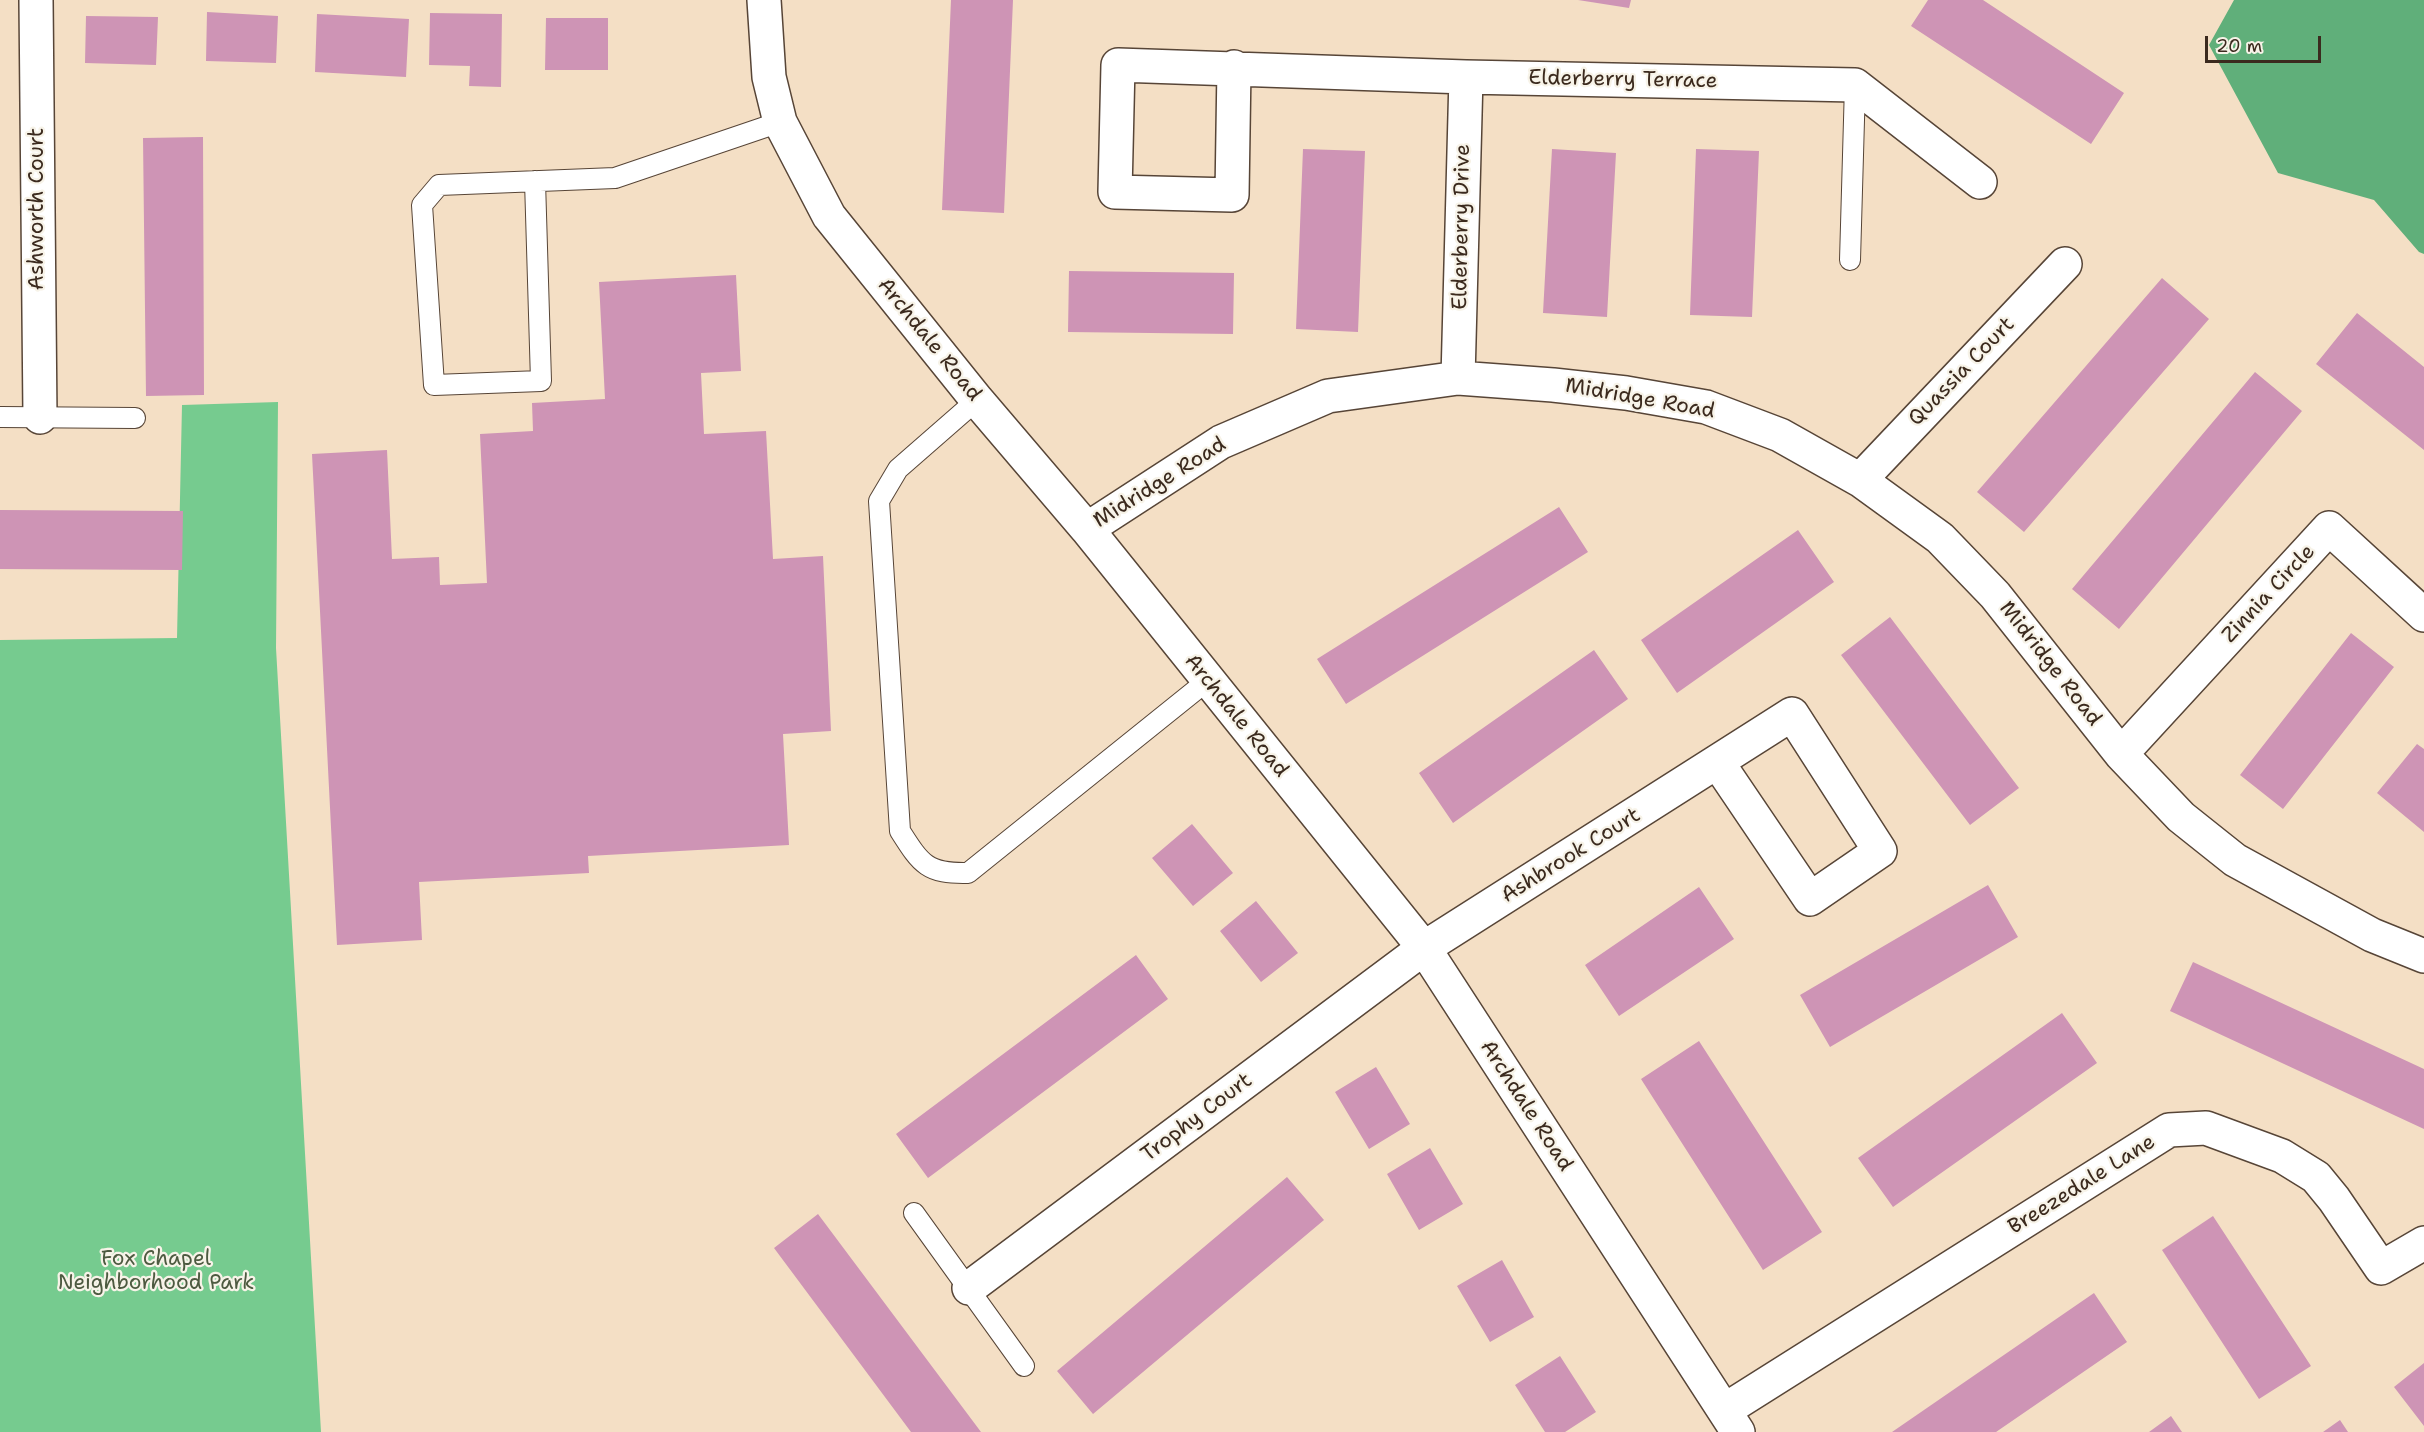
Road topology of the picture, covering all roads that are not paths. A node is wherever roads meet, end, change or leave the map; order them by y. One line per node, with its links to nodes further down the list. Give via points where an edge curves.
1 (36, 0): 14 (street, Ashworth Court)
2 (764, 0): 6 (street, Archdale Road, via 769,77)
3 (1234, 67): 3 (street, Elderberry Terrace, via 1118,65 1115,192 1232,195); 4 (street, Elderberry Terrace)
4 (1466, 77): 5 (street, Elderberry Terrace); 11 (street, Elderberry Drive)
5 (1855, 85): 8 (street); 9 (lane)
6 (780, 122): 7 (lane, via 615,178); 12 (street, Archdale Road, via 829,216)
7 (535, 181): 7 (lane, via 439,185 422,205 434,385 541,381)
8 (1980, 182)
9 (1850, 260)
10 (2065, 264): 16 (street, Quassia Court)
11 (1458, 378): 16 (street, Midridge Road, via 1584,388 1706,407 1780,435); 17 (street, Midridge Road, via 1328,396 1221,442)
12 (977, 400): 17 (street, Archdale Road); 19 (lane, via 898,469 879,501 900,831 919,861 944,874 968,873)
13 (0, 417): 14 (lane)
14 (40, 417): 15 (lane)
15 (135, 418)
16 (1860, 480): 20 (street, Midridge Road, via 1940,538 1995,595)
17 (1087, 529): 19 (street, Archdale Road)
18 (2424, 615): 20 (street, Zinnia Circle, via 2329,528)
19 (1207, 681): 22 (street, Archdale Road)
20 (2121, 754): 23 (street, Midridge Road, via 2181,817 2235,860 2372,935)
21 (1718, 763): 21 (street, Ashbrook Court, via 1810,899 1880,851 1792,714); 22 (street, Ashbrook Court)
22 (1424, 948): 26 (street, Trophy Court); 28 (street, Archdale Road)
23 (2424, 956)
24 (914, 1212): 26 (lane)
25 (2424, 1243): 28 (street, Breezedale Lane, via 2380,1268 2316,1177 2282,1156 2206,1128 2169,1130)
26 (969, 1288): 27 (lane)
27 (1024, 1366)
28 (1731, 1421)

